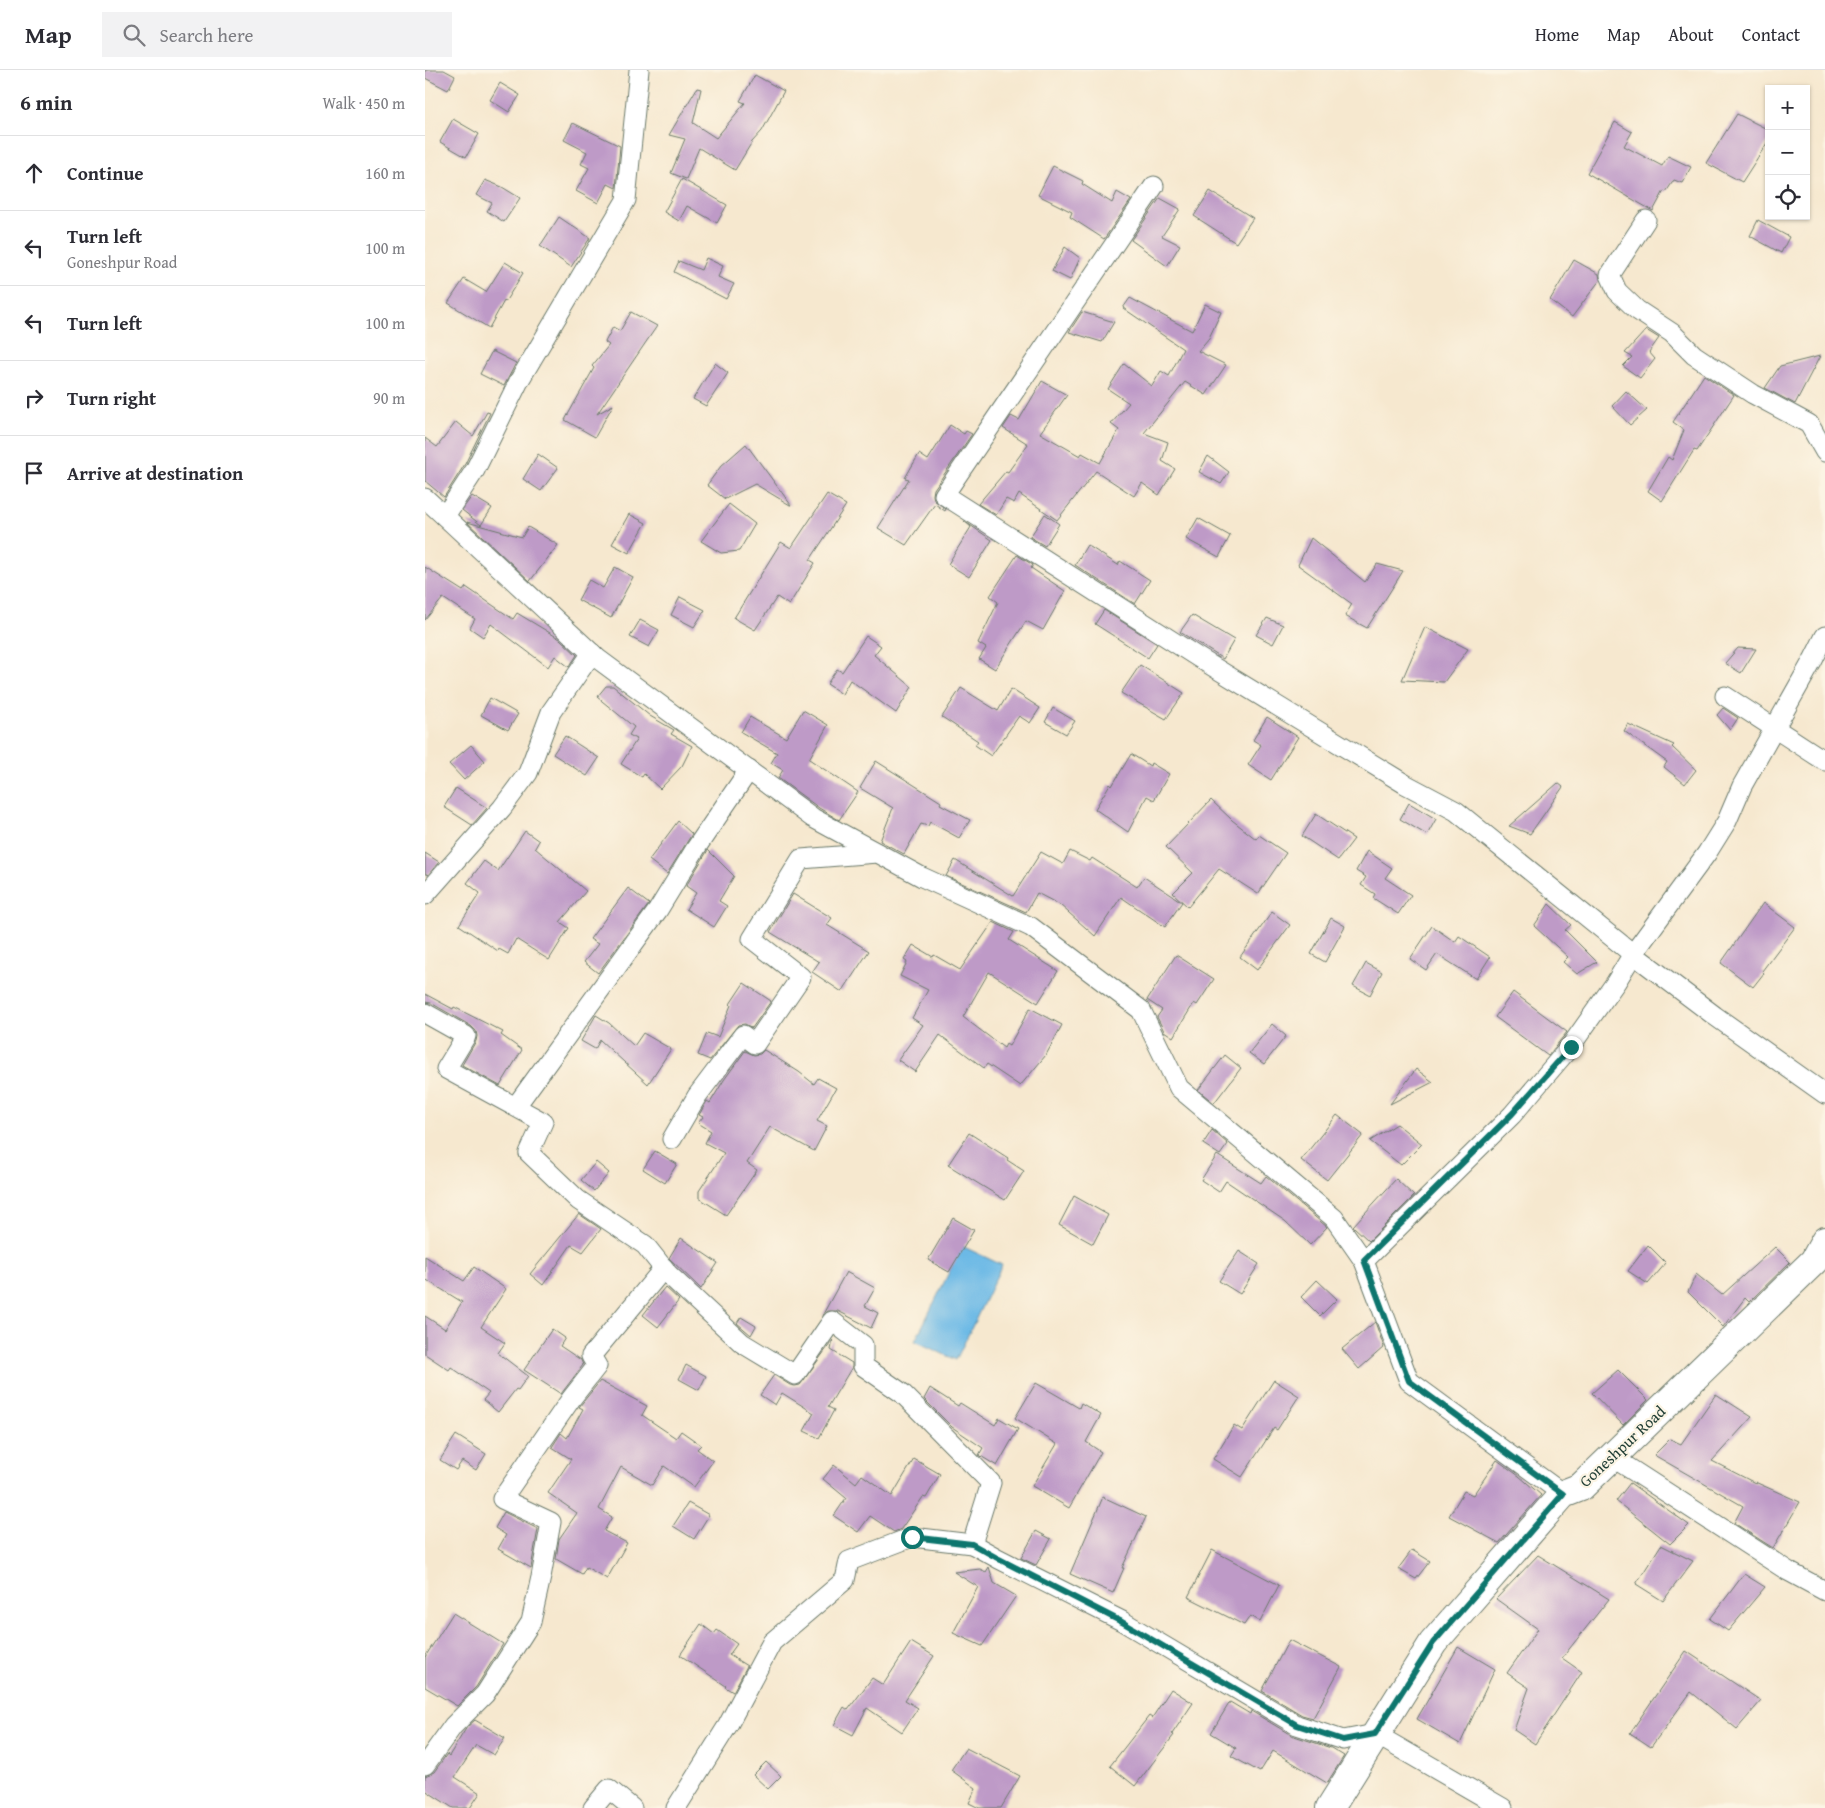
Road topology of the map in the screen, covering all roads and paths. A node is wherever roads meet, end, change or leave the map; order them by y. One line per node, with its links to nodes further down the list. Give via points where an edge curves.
1 (639, 70): 6 (street, via 626,200 519,381 475,470)
2 (1154, 186): 16 (street, via 944,495 1199,658 1405,784 1456,811)
3 (1646, 220): 4 (street, via 1610,274 1617,291 1637,310 1672,333 1694,355 1753,394 1809,424)
4 (1825, 452)
5 (425, 498): 6 (street)
6 (445, 516): 8 (street)
7 (1825, 636): 9 (street)
8 (592, 653): 13 (street); 15 (street, via 551,712 529,773)
9 (1819, 663): 11 (street)
10 (1725, 696): 11 (street)
11 (1774, 727): 12 (street); 16 (street, via 1727,821)
12 (1825, 761)
13 (749, 770): 14 (street, via 813,818); 19 (street, via 658,910)
14 (877, 853): 20 (street, via 801,859 752,940 801,977 755,1044 743,1035 697,1096); 22 (street, via 1031,927 1141,1010 1179,1088 1334,1218)
15 (425, 895)
16 (1633, 954): 18 (street); 22 (street, via 1571,1047 1512,1114)
17 (425, 1013): 19 (street, via 466,1036 446,1069)
18 (1825, 1094)
19 (516, 1106): 23 (street, via 543,1122 529,1153 578,1200 645,1245)
20 (672, 1139)
21 (1825, 1241): 24 (street, Goneshpur Road, via 1814,1261)
22 (1364, 1260): 25 (street, via 1409,1381)
23 (664, 1268): 26 (street, via 742,1343 795,1375 832,1321 863,1345 863,1366 902,1393 991,1483); 29 (street, via 591,1356 597,1366 502,1499 551,1522 531,1622 485,1694 453,1726)
24 (1612, 1457): 25 (street, Goneshpur Road, via 1581,1487); 27 (street, via 1788,1571)
25 (1563, 1494): 28 (street, Goneshpur Road, via 1433,1643)
26 (972, 1544): 28 (street, via 1122,1622 1297,1725 1343,1740); 32 (street, via 912,1537 849,1561 845,1580 772,1642 728,1725)
27 (1825, 1591)
28 (1375, 1734): 33 (street, Goneshpur Road); 34 (street)
29 (425, 1765)
30 (593, 1808): 31 (street, via 609,1789)
31 (632, 1808)
32 (676, 1808)
33 (1330, 1808)
34 (1503, 1808)

